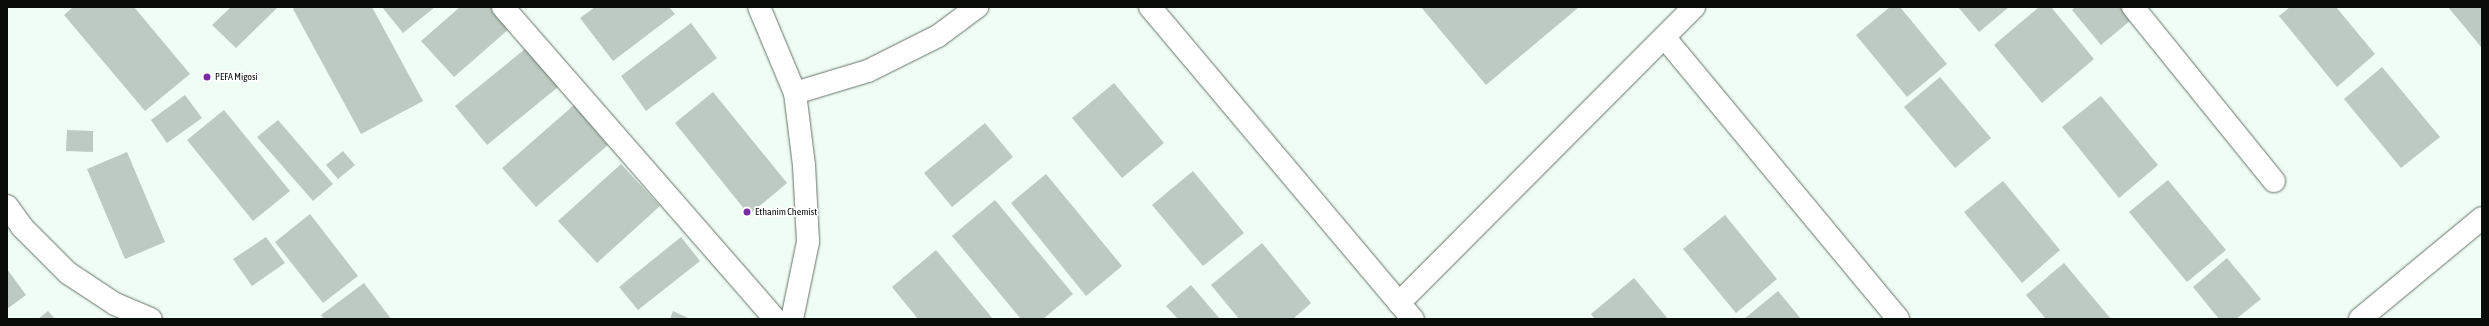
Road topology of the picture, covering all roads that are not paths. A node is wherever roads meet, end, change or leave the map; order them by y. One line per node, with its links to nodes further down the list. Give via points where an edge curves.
1 (503, 7): 14 (street)
2 (759, 7): 8 (street)
3 (977, 7): 8 (street, via 938,36 868,71)
4 (1150, 7): 12 (street)
5 (1694, 7): 7 (street)
6 (2132, 7): 9 (street)
7 (1665, 38): 12 (street); 17 (street)
8 (795, 92): 15 (street, via 804,165 808,242)
9 (2274, 180)
10 (7, 206): 13 (street, via 22,227 68,273 115,304)
11 (2482, 218): 18 (street)
12 (1399, 302): 16 (street)
13 (152, 319)
14 (775, 319)
15 (792, 319)
16 (1413, 319)
17 (1898, 319)
18 (2360, 319)

